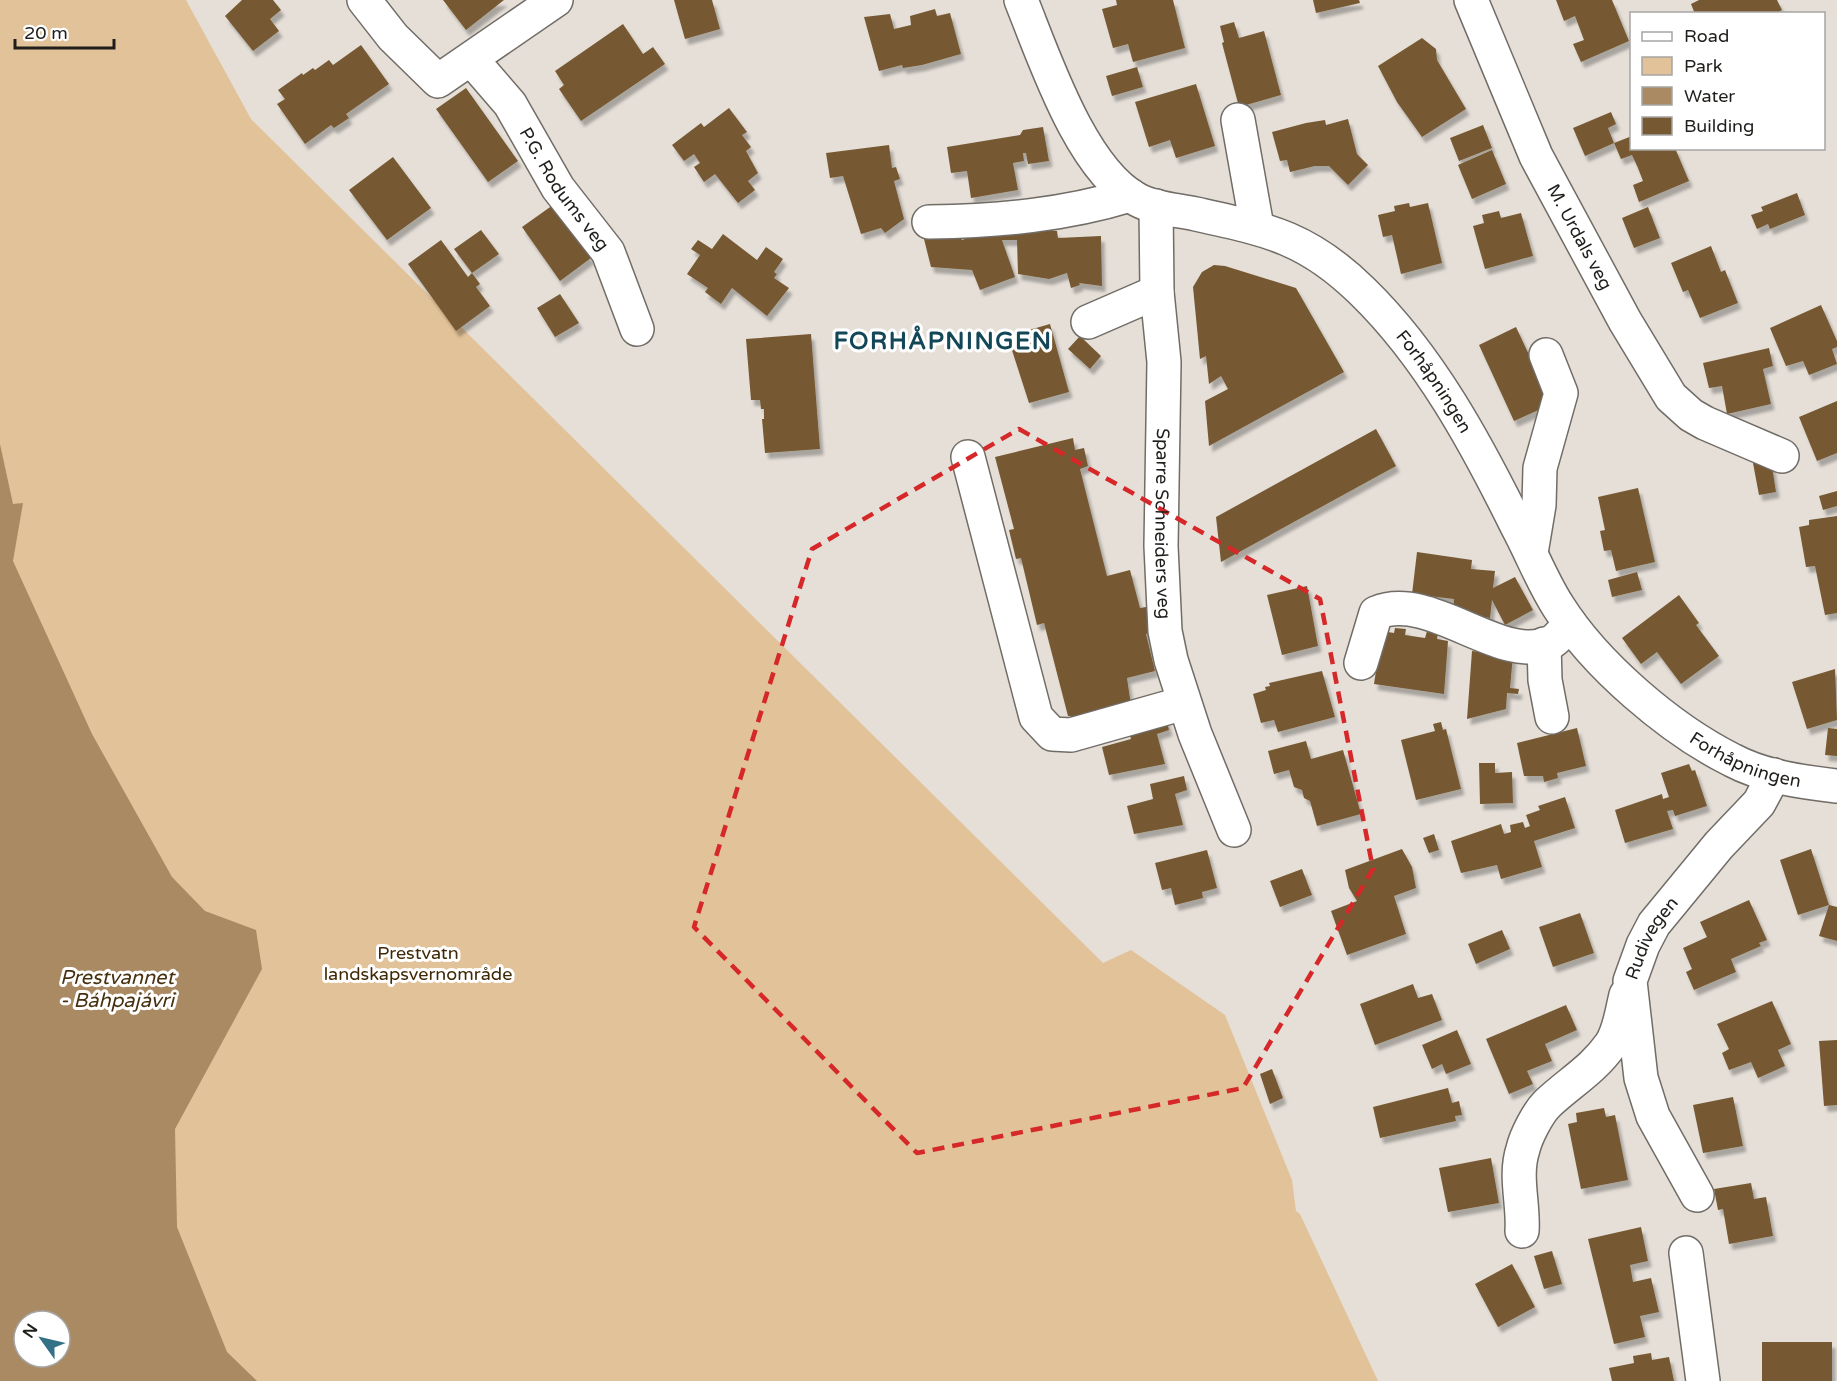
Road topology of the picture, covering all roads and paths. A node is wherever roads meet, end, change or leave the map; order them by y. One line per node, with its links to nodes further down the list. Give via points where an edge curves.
1 (364, 0): 5 (street, via 393,37 438,81)
2 (556, 0): 5 (street)
3 (1021, 0): 7 (street, via 1069,115 1105,169)
4 (1471, 0): 14 (street, M. Urdals veg, via 1536,156 1671,397 1690,415)
5 (471, 60): 12 (street, P.G. Rodums veg, via 510,104 558,188 608,252)
6 (1239, 120): 9 (street)
7 (1143, 200): 8 (street, via 1032,216); 9 (street, Forhåpningen); 10 (street, Sparre Schneiders veg)
8 (929, 222)
9 (1257, 227): 16 (street, Forhåpningen, via 1313,250 1355,284 1389,319 1448,402)
10 (1157, 292): 11 (street); 20 (street, Sparre Schneiders veg, via 1164,362 1162,605 1171,660)
11 (1088, 322)
12 (637, 329)
13 (1546, 355): 16 (street, via 1561,393 1540,468)
14 (1782, 456)
15 (968, 457): 20 (street, via 1036,717 1052,734 1071,735)
16 (1531, 553): 17 (street, Forhåpningen)
17 (1570, 624): 18 (street); 22 (street, Forhåpningen, via 1614,673 1652,706 1734,761)
18 (1544, 644): 19 (street, via 1526,648 1421,611 1390,607 1376,613); 21 (street)
19 (1361, 663)
20 (1184, 703): 24 (street, Sparre Schneiders veg)
21 (1552, 717)
22 (1774, 776): 23 (street, Forhåpningen); 25 (street, Rudivegen, via 1759,802 1654,924)
23 (1837, 786)
24 (1234, 830)
25 (1630, 981): 26 (street, Rudivegen, via 1644,1088 1653,1116); 27 (street, via 1611,1043 1591,1069 1545,1106 1523,1147 1519,1169)
26 (1697, 1195)
27 (1522, 1231)
28 (1686, 1253): 29 (street)
29 (1703, 1381)

